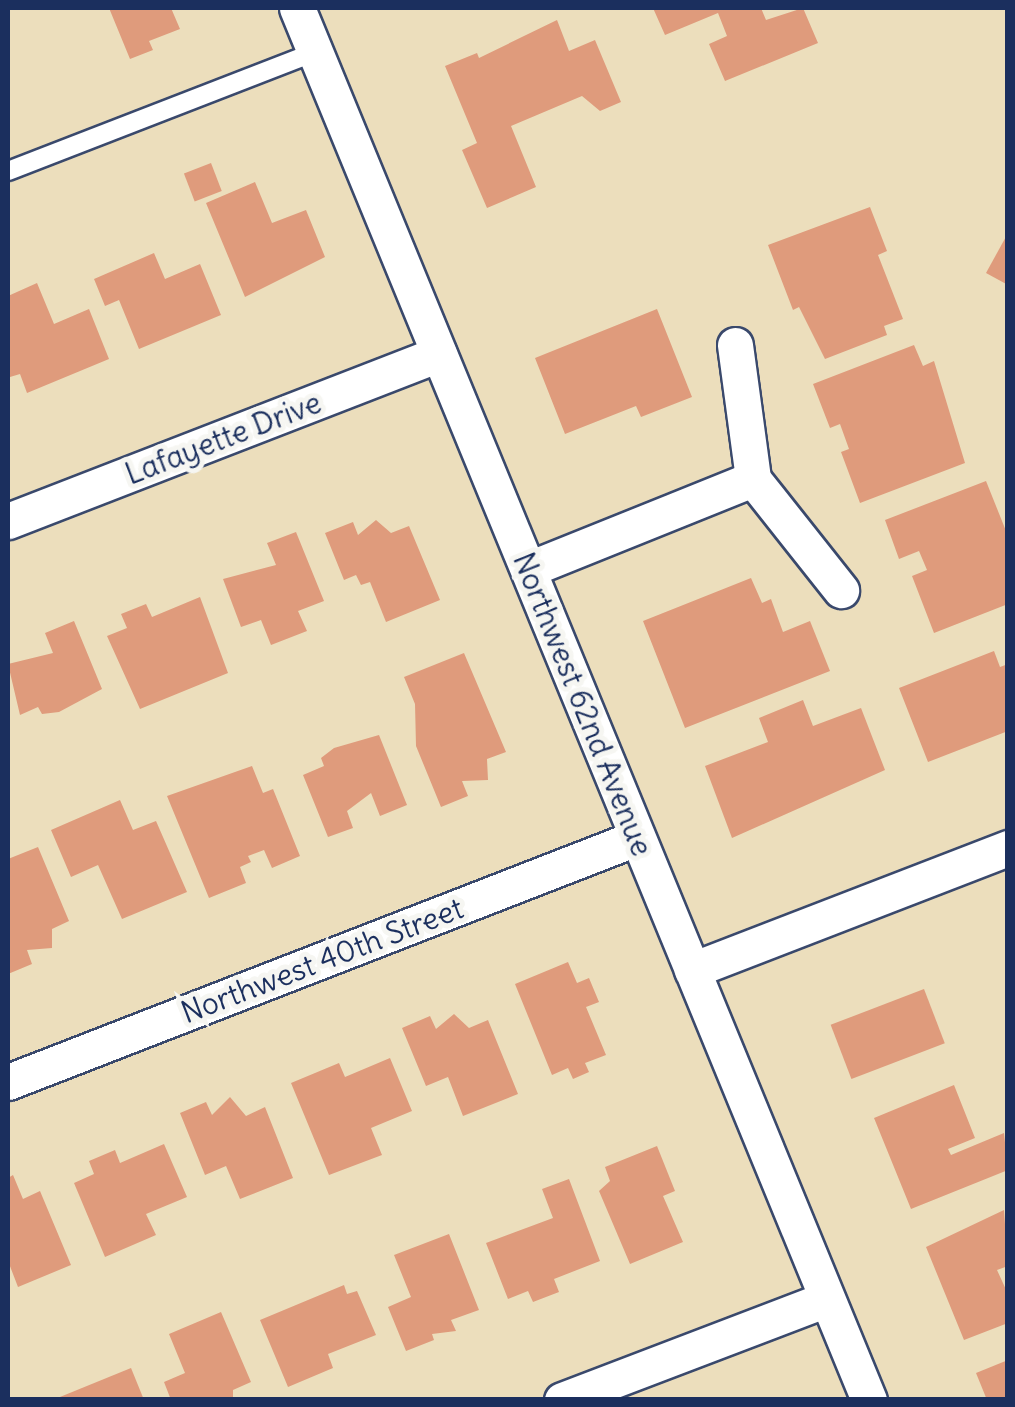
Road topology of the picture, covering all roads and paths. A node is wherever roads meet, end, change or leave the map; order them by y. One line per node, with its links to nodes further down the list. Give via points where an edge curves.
1 (298, 8): 2 (street, Northwest 62nd Avenue)
2 (315, 52): 3 (lane); 5 (street, Northwest 62nd Avenue)
3 (8, 171)
4 (735, 345): 6 (street)
5 (439, 354): 7 (street, Lafayette Drive); 8 (street, Northwest 62nd Avenue)
6 (754, 479): 8 (street); 9 (street)
7 (8, 521)
8 (529, 568): 10 (street, Northwest 62nd Avenue)
9 (842, 590)
10 (636, 838): 12 (street, Northwest 62nd Avenue); 13 (street, Northwest 40th Street)
11 (1008, 848): 12 (street)
12 (692, 970): 14 (street, Northwest 62nd Avenue)
13 (8, 1082)
14 (826, 1298): 15 (street); 16 (street, Northwest 62nd Avenue)
15 (562, 1400)
16 (869, 1400)

